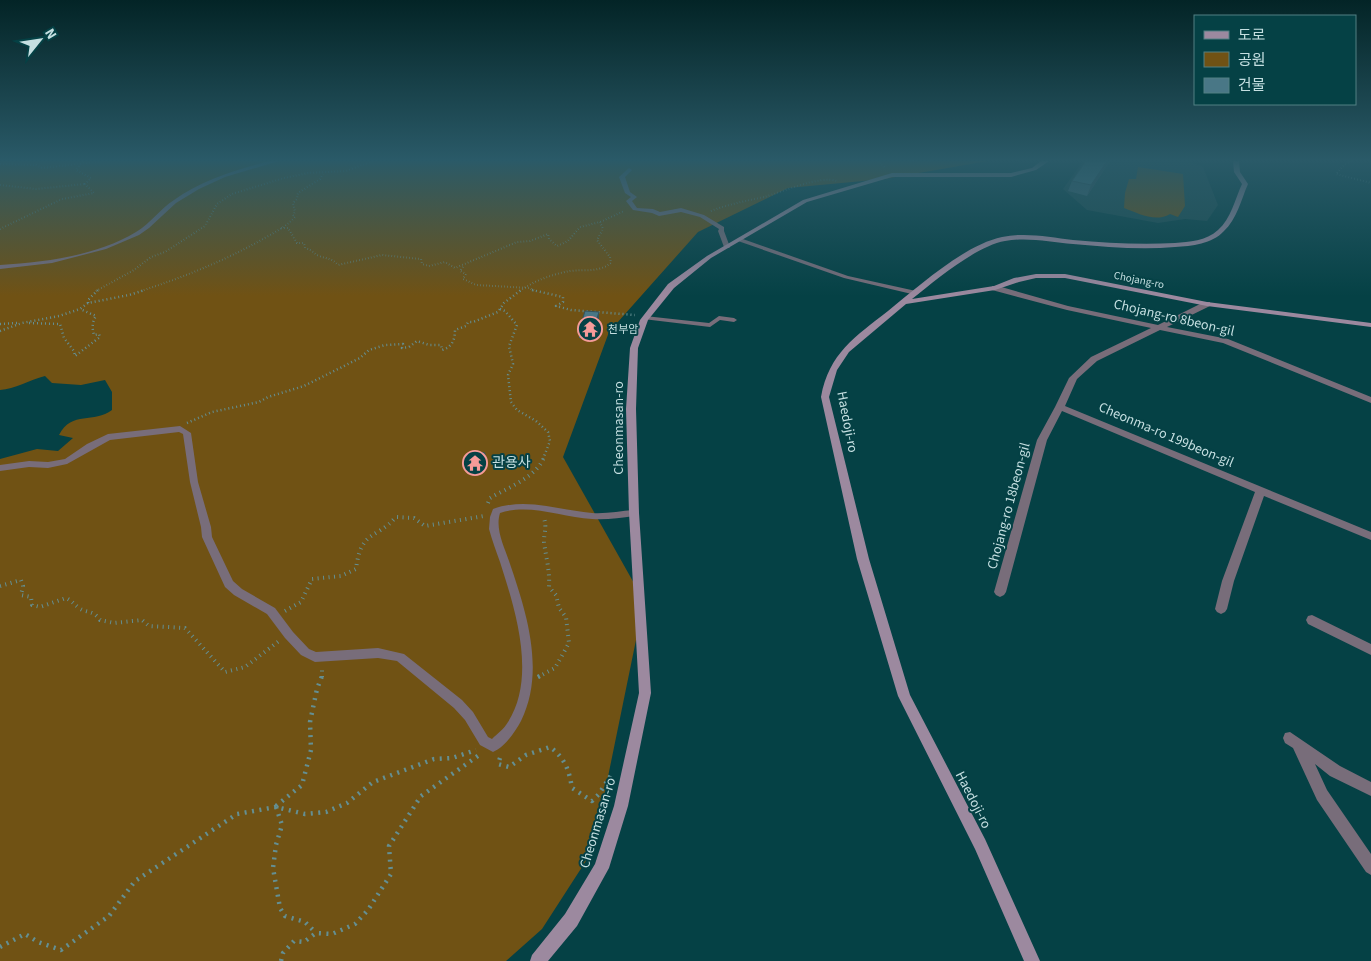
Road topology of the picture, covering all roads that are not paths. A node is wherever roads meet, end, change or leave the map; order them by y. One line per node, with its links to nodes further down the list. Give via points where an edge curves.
1 (169, 206): 7 (lane, via 146,228 112,244 48,262)
2 (633, 206): 6 (lane, via 658,214 681,210 702,216 722,228)
3 (797, 206): 5 (street, Cheonmasan-ro)
4 (1235, 206): 9 (street, Haedoji-ro, via 1221,231 1194,243 1141,247 1031,238 1004,239 978,248)
5 (740, 240): 6 (street, Cheonmasan-ro); 9 (lane, via 846,277)
6 (727, 247): 12 (street, Cheonmasan-ro, via 709,256 671,286)
7 (0, 267)
8 (995, 288): 10 (street, Chojang-ro); 11 (street, Chojang-ro, via 1026,278 1065,276); 15 (street, Chojang-ro 8beon-gil)
9 (916, 293): 10 (street, Haedoji-ro)
10 (904, 302): 31 (street, Haedoji-ro, via 843,351 833,366 825,397 863,559 904,696 980,844)
11 (1207, 304): 14 (street, Chojang-ro); 15 (street, Chojang-ro 18beon-gil)
12 (647, 316): 13 (lane, via 710,325 720,318); 20 (street, Cheonmasan-ro, via 634,348)
13 (734, 320)
14 (1371, 325)
15 (1157, 327): 16 (street, Chojang-ro 8beon-gil, via 1225,341); 17 (street, Chojang-ro 18beon-gil, via 1094,359 1073,378)
16 (1371, 400)
17 (1060, 407): 19 (street, Cheonma-ro 199beon-gil); 22 (street, Chojang-ro 18beon-gil, via 1042,440)
18 (0, 468): 25 (lane, via 29,464 48,466 67,461 108,437 180,430 187,433 207,537 229,584 276,616)
19 (1261, 491): 21 (street, Cheonma-ro 199beon-gil); 23 (street)
20 (634, 513): 27 (lane, via 590,516 526,507 501,508 489,513 521,614 528,659); 30 (street, Cheonmasan-ro, via 646,693 621,806 601,868 571,920)
21 (1371, 536)
22 (1000, 592)
23 (1221, 608)
24 (1312, 620): 26 (street)
25 (289, 635): 27 (lane, via 314,657 378,653 400,657 458,704 484,741 493,746 518,715)
26 (1371, 650)
27 (527, 683)
28 (1371, 789): 29 (street, via 1335,771 1294,741 1322,794)
29 (1371, 867)
30 (538, 961)
31 (1032, 961)

